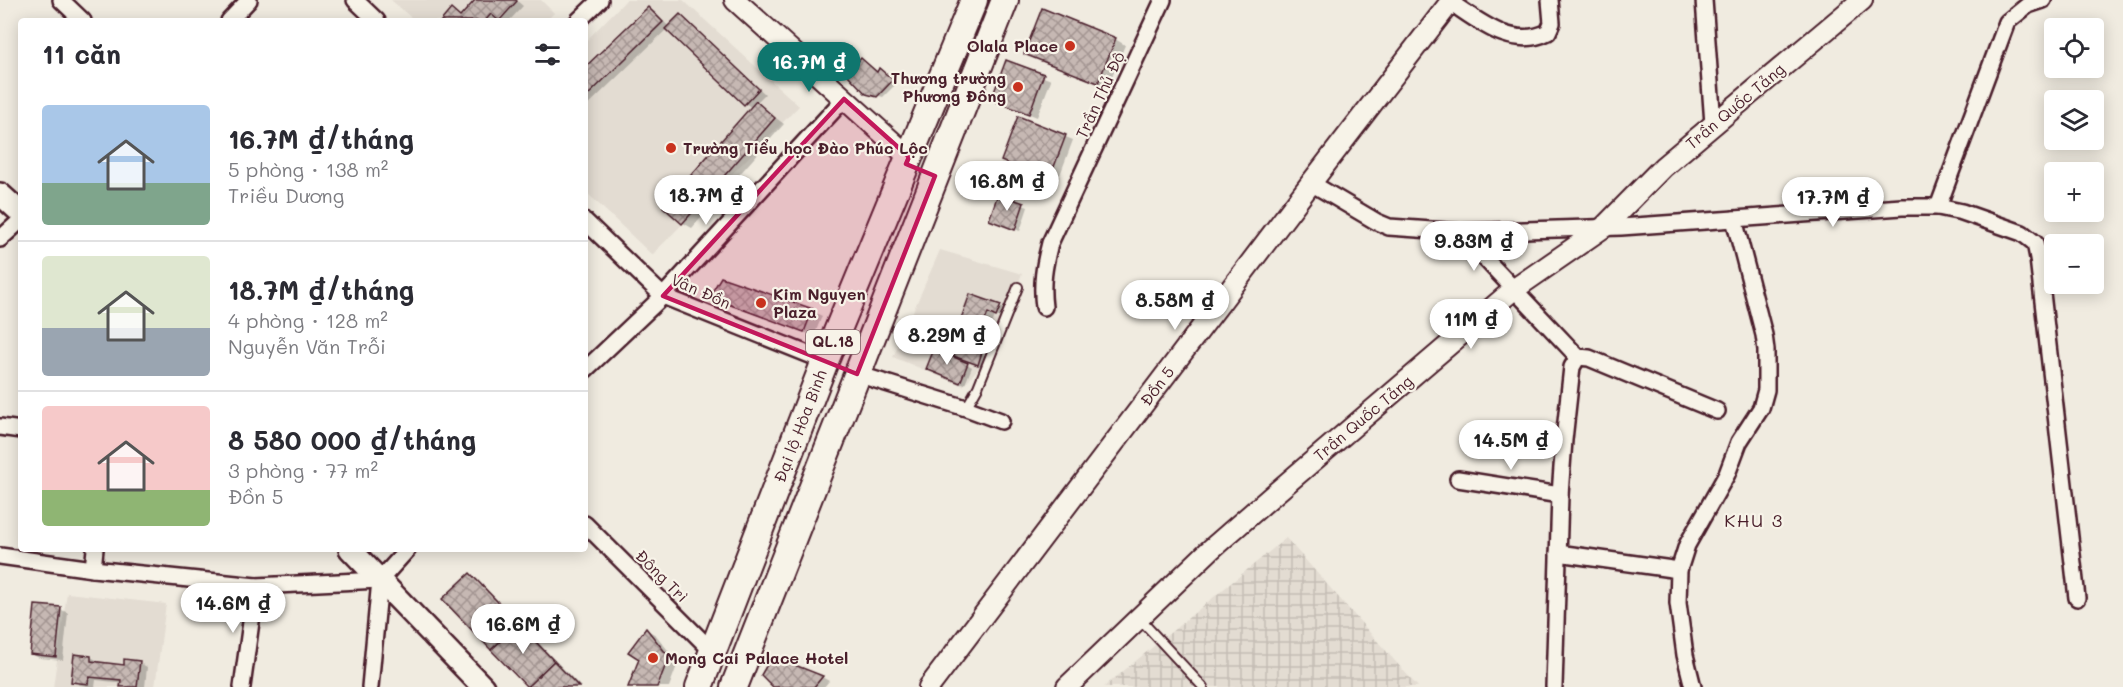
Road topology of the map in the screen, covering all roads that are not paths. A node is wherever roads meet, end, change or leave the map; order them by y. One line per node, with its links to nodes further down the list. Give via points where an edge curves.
1 (249, 0): 16 (street)
2 (355, 0): 17 (street)
3 (600, 0): 18 (street)
4 (735, 0): 19 (street)
5 (974, 0): 21 (highway, Đại lộ Hòa Bình / QL.18)
6 (1005, 0): 22 (highway, Đại lộ Hòa Bình / QL.18)
7 (1163, 0): 36 (street, Trần Thủ Độ, via 1050,243 1041,288)
8 (1550, 0): 13 (street, via 1552,23 1548,32 1524,38 1494,31)
9 (1704, 0): 20 (street)
10 (1862, 0): 20 (street, Trần Quốc Tảng)
11 (2043, 0): 14 (street)
12 (63, 1): 15 (street)
13 (1451, 1): 23 (street, Đồn 5)
14 (2028, 2): 25 (street, via 2007,22)
15 (80, 18)
16 (232, 18)
17 (374, 18)
18 (581, 18)
19 (844, 99): 21 (street); 35 (street)
20 (1713, 124): 30 (street, Trần Quốc Tảng, via 1663,167)
21 (908, 161): 22 (highway); 38 (highway, Đại lộ Hòa Bình / QL.18)
22 (936, 176): 40 (highway, Đại lộ Hòa Bình / QL.18)
23 (1311, 183): 31 (street, via 1389,227); 66 (street, Đồn 5)
24 (0, 194): 26 (main road)
25 (1938, 207): 27 (street); 58 (street, via 2022,233 2035,243)
26 (18, 210)
27 (1734, 219): 30 (street); 55 (street, via 1764,336 1766,390 1761,408 1739,442 1687,545)
28 (18, 223): 32 (street)
29 (588, 224): 35 (street, Vân Đồn)
30 (1604, 227): 31 (street); 34 (street, Trần Quốc Tảng)
31 (1460, 232): 34 (street)
32 (0, 238)
33 (1018, 287): 41 (lane)
34 (1513, 290): 37 (street); 59 (street, Trần Quốc Tảng, via 1210,550)
35 (663, 296): 38 (street, Vân Đồn); 39 (street)
36 (1044, 307)
37 (1578, 357): 42 (street, via 1589,358); 47 (street, via 1572,368)
38 (825, 361): 40 (highway); 60 (highway, Đại lộ Hòa Bình / QL.18)
39 (588, 367)
40 (857, 374): 41 (street); 61 (highway, Đại lộ Hòa Bình / QL.18)
41 (966, 408): 43 (street)
42 (1718, 411)
43 (1001, 421)
44 (0, 428): 45 (street)
45 (18, 430)
46 (1458, 479): 47 (street)
47 (1560, 495): 52 (street)
48 (588, 527): 60 (street, Đông Trì)
49 (95, 552): 54 (street)
50 (353, 552): 56 (main road)
51 (405, 552): 56 (street)
52 (1558, 553): 55 (street); 69 (street)
53 (0, 556): 54 (street)
54 (93, 569): 57 (street)
55 (1679, 570): 70 (street, via 1678,603)
56 (380, 580): 57 (street); 63 (street); 64 (main road)
57 (256, 586): 62 (street)
58 (2077, 598)
59 (1139, 618): 67 (street, Trần Quốc Tảng); 68 (lane)
60 (713, 652): 61 (highway); 65 (highway, Đại lộ Hòa Bình / QL.18)
61 (738, 684)
62 (242, 687)
63 (370, 687)
64 (483, 687)
65 (699, 687)
66 (929, 687)
67 (1067, 687)
68 (1203, 687)
69 (1554, 687)
70 (1693, 687)

